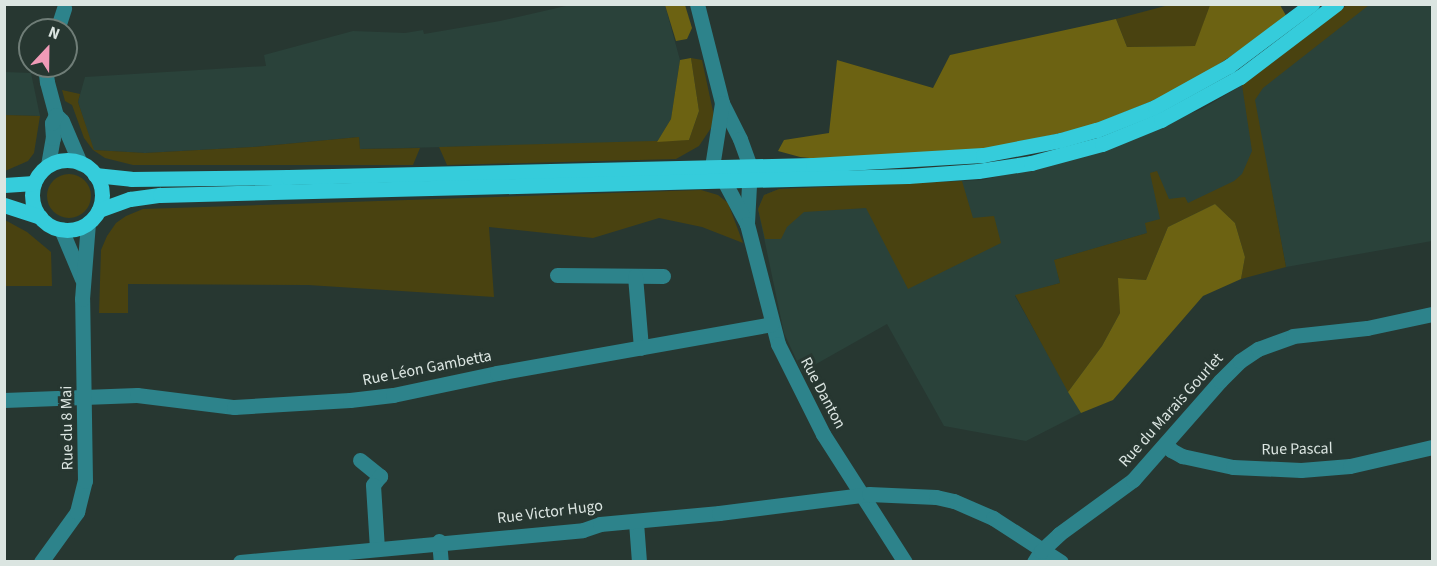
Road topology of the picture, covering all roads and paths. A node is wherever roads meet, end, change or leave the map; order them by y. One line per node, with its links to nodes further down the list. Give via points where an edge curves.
1 (697, 4): 5 (street)
2 (1312, 4): 10 (main road, via 1229,66 1165,102 1098,130 983,155)
3 (1336, 4): 10 (main road, via 1225,86 1161,120 1066,155 978,171 908,176)
4 (46, 78): 6 (street)
5 (722, 103): 9 (street); 10 (street, via 740,139)
6 (56, 114): 7 (street); 8 (street)
7 (80, 163): 8 (main road, via 64,160); 11 (main road)
8 (48, 165): 13 (main road)
9 (712, 167): 10 (main road); 11 (main road, via 155,179); 12 (street, Rue Danton)
10 (750, 173): 12 (main road); 19 (street, Rue Danton)
11 (95, 175): 16 (main road, via 102,192)
12 (724, 181): 16 (main road, via 160,195 130,199); 19 (street, Rue Danton)
13 (34, 183): 14 (main road); 17 (main road, via 32,201)
14 (4, 185)
15 (4, 205): 17 (main road)
16 (99, 210): 18 (main road)
17 (40, 217): 20 (main road)
18 (88, 223): 20 (main road); 24 (street, Rue du 8 Mai)
19 (747, 224): 26 (street, Rue Danton)
20 (61, 230): 24 (street, Rue du 8 Mai)
21 (557, 275): 22 (street)
22 (635, 276): 23 (street); 27 (street)
23 (663, 276)
24 (82, 282): 28 (street, Rue du 8 Mai)
25 (1432, 314): 30 (street, Rue du Marais Gourlet, via 1367,328 1277,340 1240,361)
26 (772, 324): 27 (street, Rue Léon Gambetta); 33 (street, Rue Danton, via 807,406)
27 (641, 348): 28 (street, Rue Léon Gambetta, via 350,400 234,407 137,395)
28 (84, 397): 29 (street, Rue Léon Gambetta); 38 (street, Rue du 8 Mai, via 82,499)
29 (4, 400)
30 (1166, 443): 31 (street, Rue Pascal, via 1182,456 1233,467 1301,470 1350,466); 37 (street, Rue du Marais Gourlet, via 1143,470 1059,534)
31 (1432, 447)
32 (360, 460): 36 (street, via 380,476 373,485)
33 (864, 495): 34 (street, Rue Victor Hugo); 37 (street, Rue Victor Hugo, via 954,501 993,518); 43 (street, Rue Danton)
34 (636, 522): 35 (street, Rue Victor Hugo); 42 (street)
35 (439, 541): 36 (street, Rue Victor Hugo); 41 (street)
36 (377, 548): 39 (street, Rue Victor Hugo)
37 (1037, 558): 44 (street, Rue Victor Hugo)
38 (45, 560)
39 (274, 560): 40 (street, Rue Victor Hugo)
40 (240, 561)
41 (441, 561)
42 (639, 561)
43 (904, 561)
44 (1061, 561)

